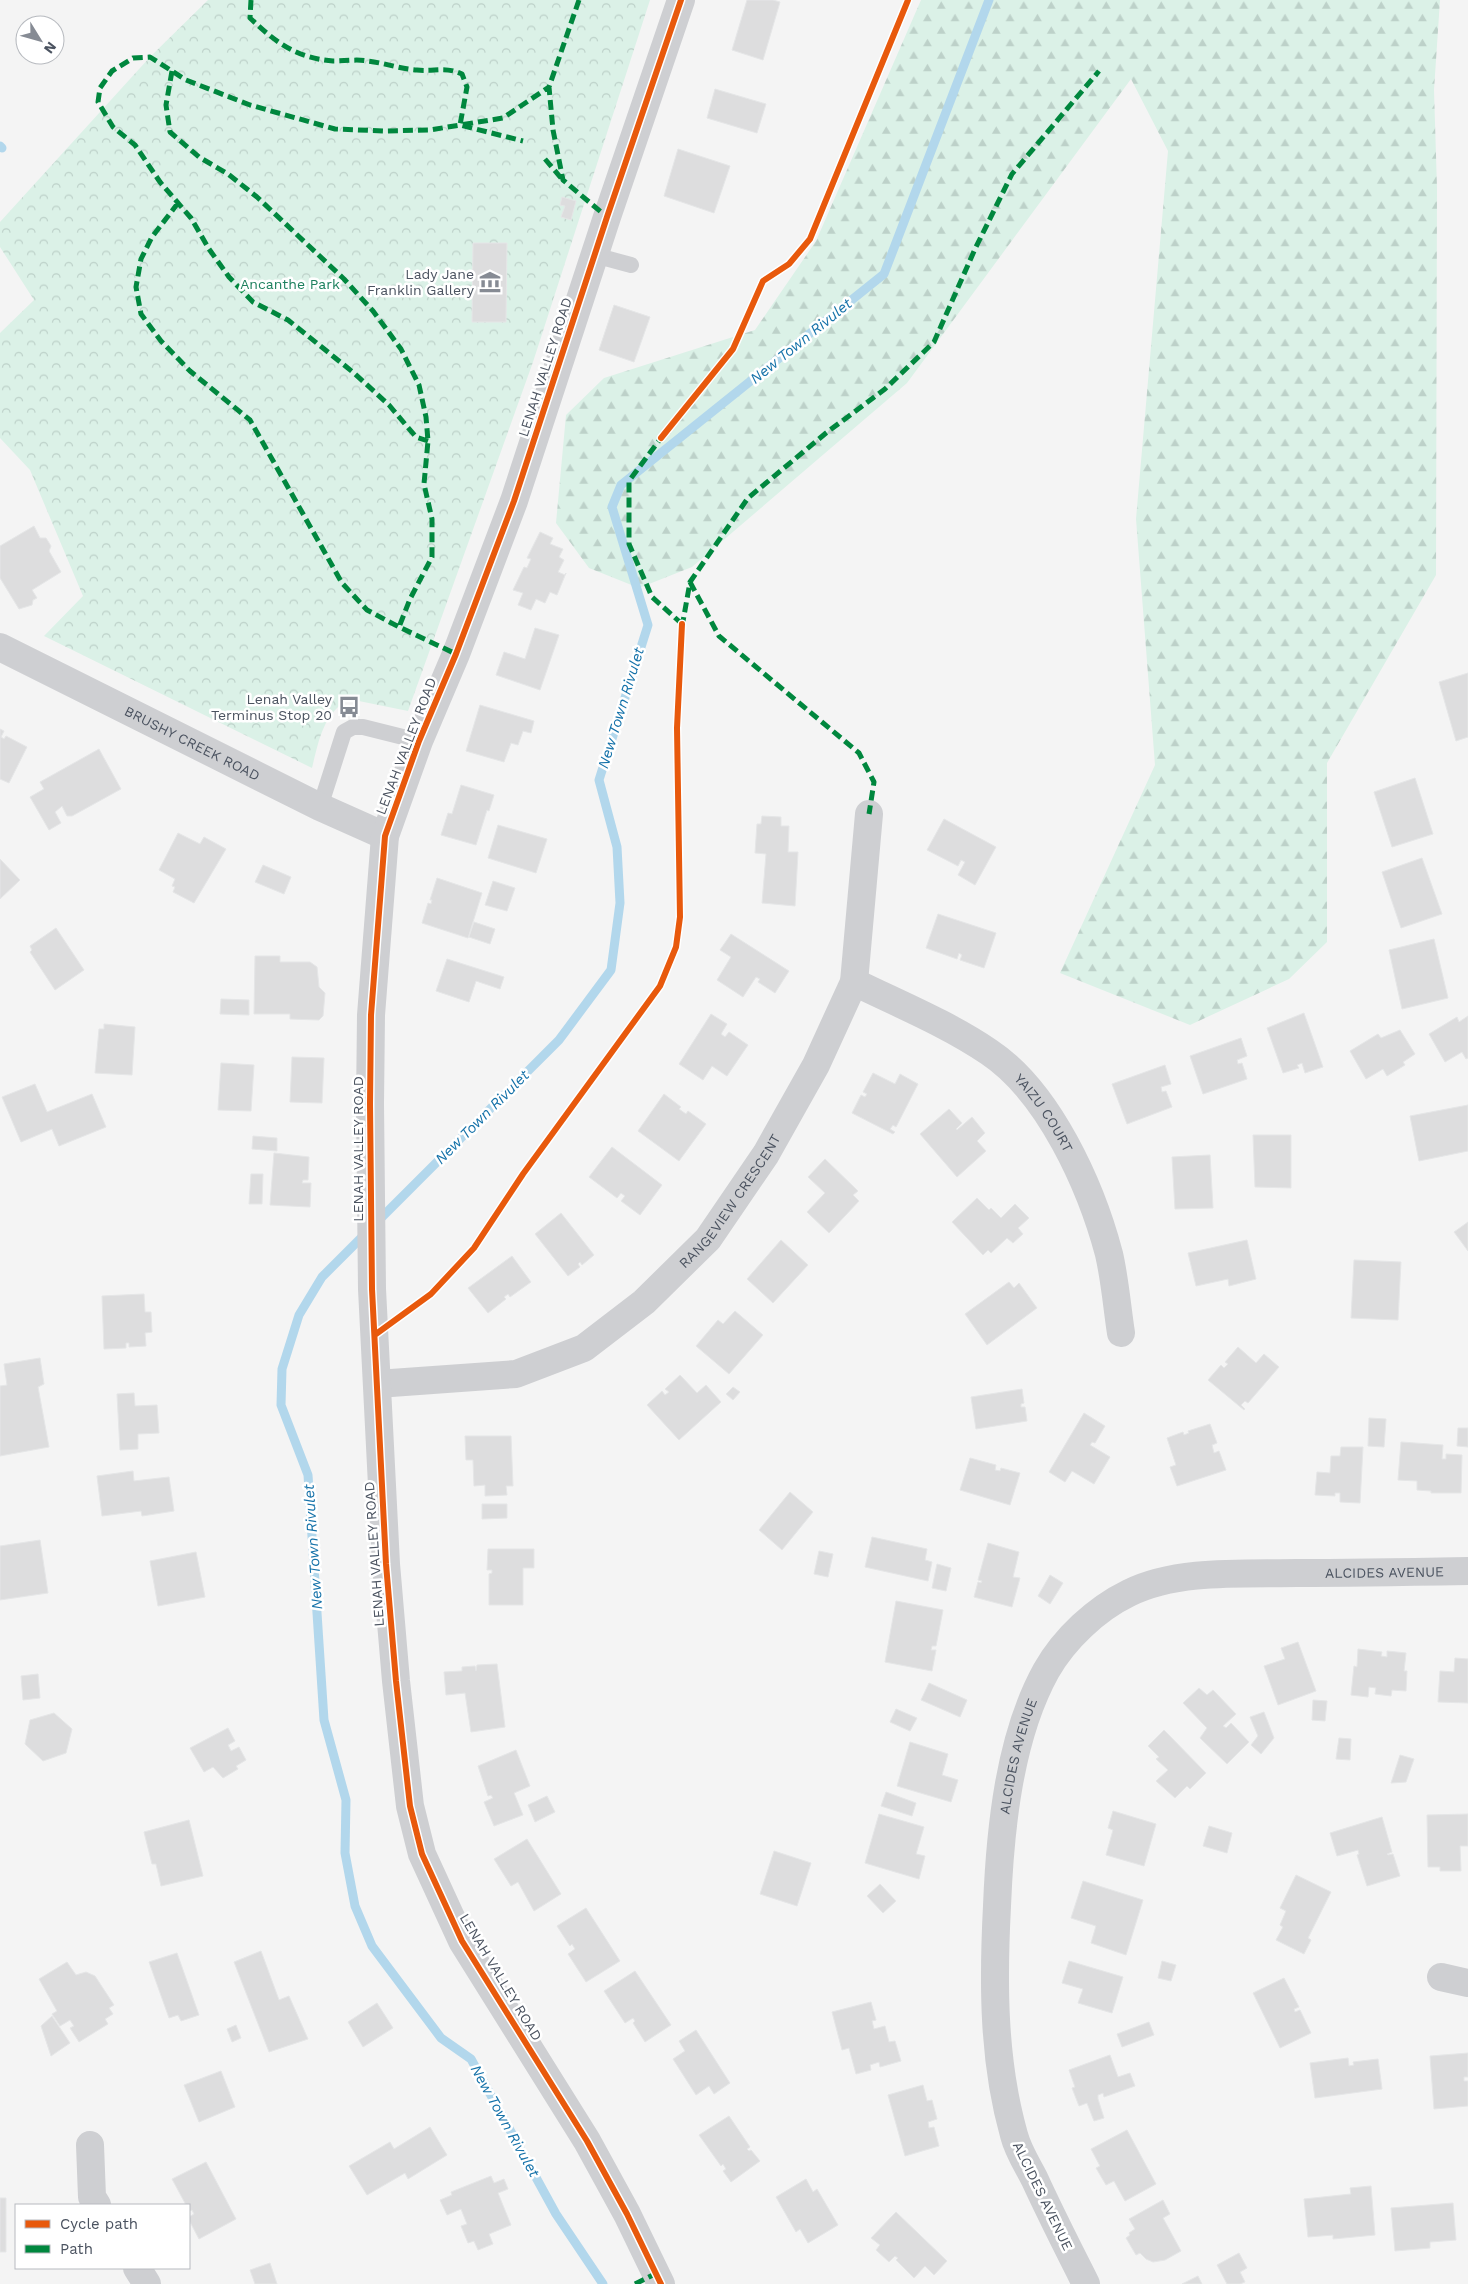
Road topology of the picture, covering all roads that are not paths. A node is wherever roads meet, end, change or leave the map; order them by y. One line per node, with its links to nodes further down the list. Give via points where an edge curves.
1 (681, 0): 2 (street, LENAH VALLEY ROAD)
2 (594, 255): 3 (lane); 5 (street, LENAH VALLEY ROAD, via 514,501)
3 (631, 265)
4 (0, 647): 6 (street, BRUSHY CREEK ROAD)
5 (419, 741): 6 (lane, via 363,727 353,727 344,732); 8 (street, LENAH VALLEY ROAD)
6 (320, 807): 8 (street, BRUSHY CREEK ROAD)
7 (869, 814): 9 (street, RANGEVIEW CRESCENT)
8 (385, 836): 11 (street, LENAH VALLEY ROAD, via 371,1015 370,1198)
9 (854, 982): 10 (street, YAIZU COURT, via 955,1032 990,1052 1019,1076 1069,1153 1097,1216 1109,1256); 11 (street, RANGEVIEW CRESCENT, via 816,1065 766,1154 708,1239 644,1302 584,1348 516,1374)
10 (1121, 1333)
11 (377, 1384): 19 (street, LENAH VALLEY ROAD, via 386,1564 396,1681 410,1806 422,1854 462,1941 587,2141)
12 (1468, 1571): 20 (street, ALCIDES AVENUE, via 1212,1574 1151,1585 1110,1604 1069,1638 1047,1670 1031,1703 1009,1783 999,1854 994,1953 996,2031 1003,2089 1015,2138)
13 (1440, 1977): 14 (street)
14 (1468, 1983)
15 (90, 2145): 16 (street, via 92,2197)
16 (96, 2204)
17 (138, 2269): 18 (street)
18 (147, 2284)
19 (661, 2284)
20 (1086, 2284)

